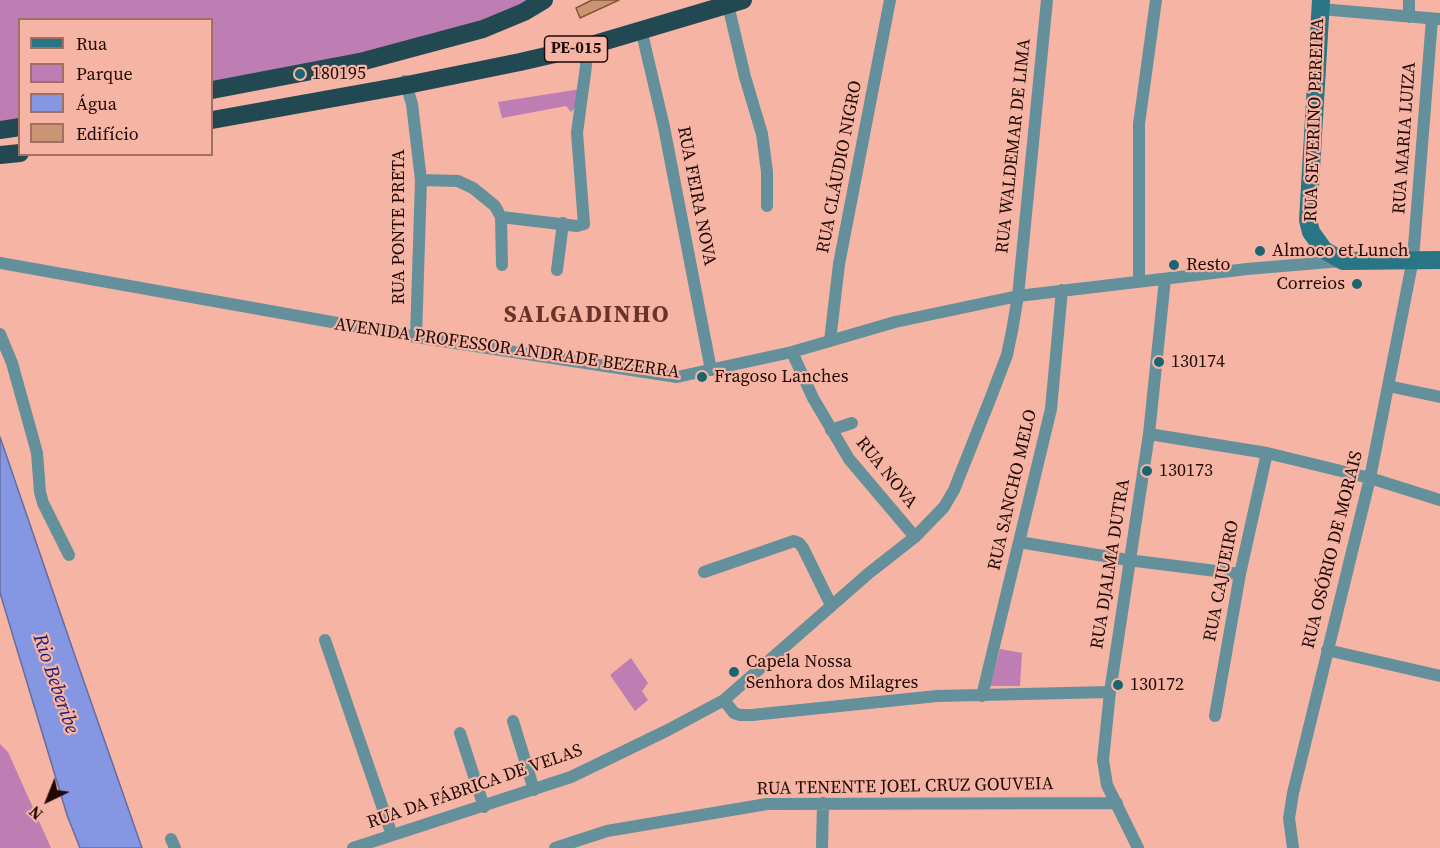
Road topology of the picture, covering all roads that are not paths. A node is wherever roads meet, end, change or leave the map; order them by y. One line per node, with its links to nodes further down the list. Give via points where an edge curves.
1 (544, 0): 13 (highway, via 483,29 364,61)
2 (890, 0): 35 (street, RUA CLÁUDIO NIGRO, via 839,264)
3 (1047, 0): 32 (street, RUA WALDEMAR DE LIMA)
4 (1156, 0): 30 (street, via 1139,124)
5 (1409, 0): 8 (street)
6 (736, 2): 10 (highway, PE-015); 20 (street, via 745,77 762,134)
7 (1320, 4): 8 (street); 25 (main road, RUA SEVERINO PEREIRA, via 1308,220 1317,242 1331,256)
8 (1409, 17): 9 (street)
9 (1436, 19): 23 (street, RUA MARIA LUIZA)
10 (640, 29): 11 (highway, PE-015); 37 (street, RUA FEIRA NOVA, via 664,127)
11 (585, 47): 12 (highway, PE-015); 22 (street, via 577,133 585,222)
12 (406, 83): 14 (highway, PE-015); 19 (street, RUA PONTE PRETA, via 415,121)
13 (213, 90)
14 (213, 120)
15 (18, 127): 16 (highway)
16 (0, 130)
17 (18, 153): 18 (highway)
18 (0, 155)
19 (421, 180): 21 (street, via 466,185 483,195); 34 (street, RUA PONTE PRETA)
20 (767, 206)
21 (501, 217): 22 (street); 27 (street)
22 (563, 223): 28 (street)
23 (1413, 259): 24 (main road, AVENIDA PROFESSOR ANDRADE BEZERRA); 25 (main road, AVENIDA PROFESSOR ANDRADE BEZERRA); 38 (street, RUA OSÓRIO DE MORAIS)
24 (1440, 260)
25 (1343, 261): 29 (street, AVENIDA PROFESSOR ANDRADE BEZERRA)
26 (0, 263): 34 (street, AVENIDA PROFESSOR ANDRADE BEZERRA)
27 (502, 266)
28 (557, 270)
29 (1165, 279): 30 (street, AVENIDA PROFESSOR ANDRADE BEZERRA); 42 (street, RUA DJALMA DUTRA)
30 (1139, 282): 31 (street, AVENIDA PROFESSOR ANDRADE BEZERRA)
31 (1062, 290): 32 (street, AVENIDA PROFESSOR ANDRADE BEZERRA); 47 (street, RUA SANCHO MELO, via 1052,409)
32 (1018, 296): 35 (street, AVENIDA PROFESSOR ANDRADE BEZERRA, via 896,322); 46 (street, RUA DA FÁBRICA DE VELAS, via 1007,356 954,490 944,507)
33 (0, 334): 48 (street, via 37,453 40,492)
34 (416, 337): 37 (street, AVENIDA PROFESSOR ANDRADE BEZERRA, via 676,377)
35 (830, 341): 36 (street, AVENIDA PROFESSOR ANDRADE BEZERRA)
36 (792, 352): 37 (street, AVENIDA PROFESSOR ANDRADE BEZERRA); 41 (street, RUA NOVA)
37 (711, 370)
38 (1388, 386): 39 (street); 44 (street, RUA OSÓRIO DE MORAIS)
39 (1440, 397)
40 (852, 423): 41 (street, RUA NOVA)
41 (831, 430): 46 (street, RUA NOVA, via 849,459)
42 (1149, 434): 43 (street); 49 (street, RUA DJALMA DUTRA)
43 (1267, 453): 44 (street); 51 (street, RUA CAJUEIRO)
44 (1370, 478): 45 (street); 54 (street, RUA OSÓRIO DE MORAIS)
45 (1440, 501)
46 (915, 537): 52 (street, RUA DA FÁBRICA DE VELAS)
47 (1019, 542): 49 (street); 57 (street, RUA SANCHO MELO)
48 (69, 555)
49 (1128, 560): 51 (street); 56 (street, RUA DJALMA DUTRA)
50 (704, 572): 52 (street, via 795,541 803,548)
51 (1240, 574): 59 (street, RUA CAJUEIRO)
52 (831, 605): 58 (street, RUA DA FÁBRICA DE VELAS)
53 (325, 640): 66 (street)
54 (1327, 650): 55 (street); 71 (street, RUA OSÓRIO DE MORAIS, via 1288,818)
55 (1440, 676)
56 (1110, 692): 57 (street); 64 (street, RUA DJALMA DUTRA, via 1103,760 1107,785)
57 (982, 696): 58 (street, via 937,696 752,715 734,713)
58 (724, 700): 62 (street, RUA DA FÁBRICA DE VELAS, via 571,777)
59 (1215, 716)
60 (513, 721): 62 (street)
61 (460, 733): 65 (street)
62 (534, 790): 65 (street, RUA DA FÁBRICA DE VELAS)
63 (823, 803): 64 (street, RUA TENENTE JOEL CRUZ GOUVEIA); 68 (street, RUA TENENTE JOEL CRUZ GOUVEIA, via 767,804 724,811 607,831); 69 (street)
64 (1117, 803): 70 (street, RUA DJALMA DUTRA)
65 (484, 807): 66 (street, RUA DA FÁBRICA DE VELAS)
66 (392, 835): 67 (street, RUA DA FÁBRICA DE VELAS)
67 (353, 848)
68 (555, 848)
69 (822, 848)
70 (1138, 848)
71 (1293, 848)

